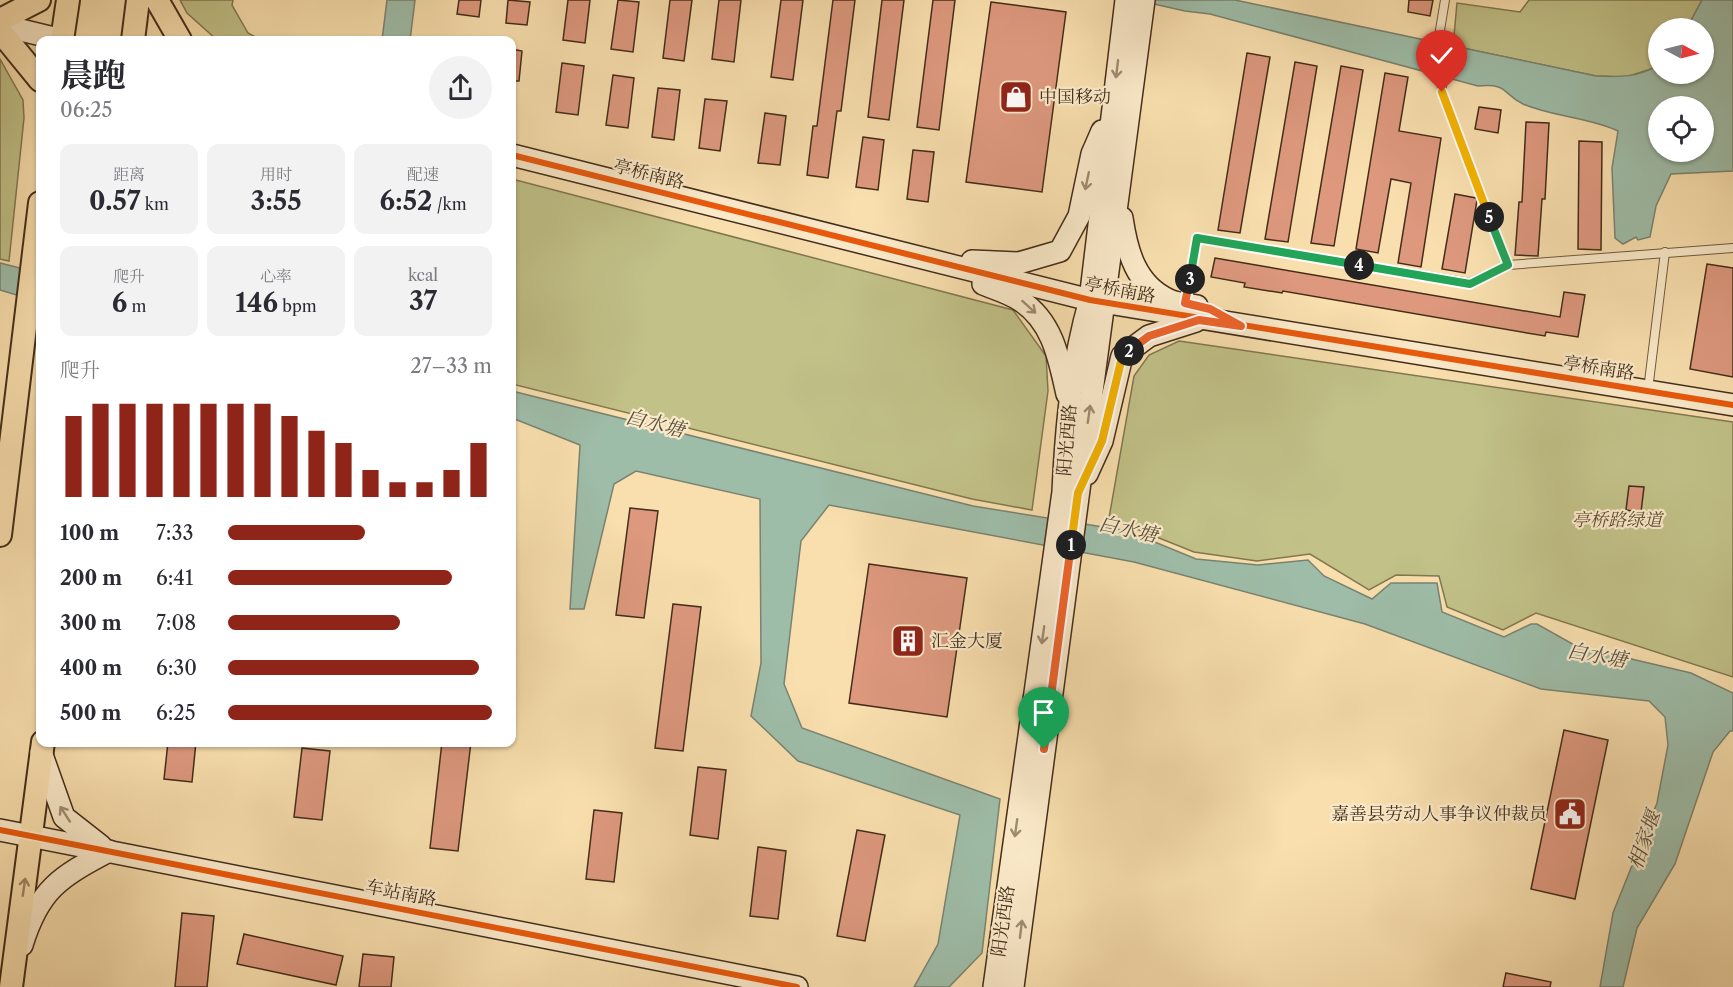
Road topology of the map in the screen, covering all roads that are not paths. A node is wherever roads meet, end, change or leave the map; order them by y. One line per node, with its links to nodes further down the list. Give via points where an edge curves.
1 (39, 0): 7 (main road)
2 (68, 0): 11 (main road)
3 (138, 0): 12 (main road)
4 (158, 0): 13 (main road)
5 (1445, 0): 22 (lane, via 1440,30 1442,92)
6 (1134, 7): 15 (street, 阳光西路, one-way to 15); 17 (street, 阳光西路)
7 (0, 20)
8 (0, 25): 10 (street)
9 (0, 31): 14 (main road)
10 (45, 36)
11 (63, 36)
12 (134, 36)
13 (178, 36)
14 (36, 75)
15 (1113, 106): 21 (street, one-way to 21, via 1092,154 1079,216 1060,251 1019,264); 23 (street, 阳光西路)
16 (516, 156): 21 (street, 亭桥南路)
17 (1119, 194): 23 (street, 阳光西路); 24 (street, via 1126,244 1140,278 1170,300)
18 (36, 236): 31 (main road)
19 (1733, 248): 20 (lane)
20 (1665, 252): 22 (lane); 27 (lane)
21 (919, 257): 23 (street, 亭桥南路); 28 (street, one-way to 28, via 1021,300 1042,320 1056,347)
22 (1508, 265): 24 (lane, via 1470,284 1197,238)
23 (1097, 301): 25 (street, 亭桥南路); 28 (street, 阳光西路, via 1080,335); 30 (street, 阳光西路, one-way to 23)
24 (1185, 303): 26 (street, via 1210,309)
25 (1199, 320): 26 (street, 亭桥南路); 30 (street, via 1149,336 1122,357 1102,441)
26 (1241, 326): 27 (street, 亭桥南路)
27 (1648, 391): 29 (street, 亭桥南路)
28 (1070, 405): 30 (street, 阳光西路, via 1065,436)
29 (1733, 405)
30 (1070, 492): 32 (street, 阳光西路)
31 (0, 535)
32 (1058, 579): 39 (street, 阳光西路, one-way to 39); 40 (street, 阳光西路, one-way to 32)
33 (42, 747): 35 (main road); 36 (street, one-way to 33, via 64,817)
34 (0, 830): 35 (street, 车站南路)
35 (31, 836): 36 (street, 车站南路); 37 (main road, one-way to 35)
36 (109, 851): 37 (street, via 61,878 43,898 29,922); 38 (street, 车站南路)
37 (11, 984)
38 (797, 987)
39 (994, 987)
40 (1013, 987)

